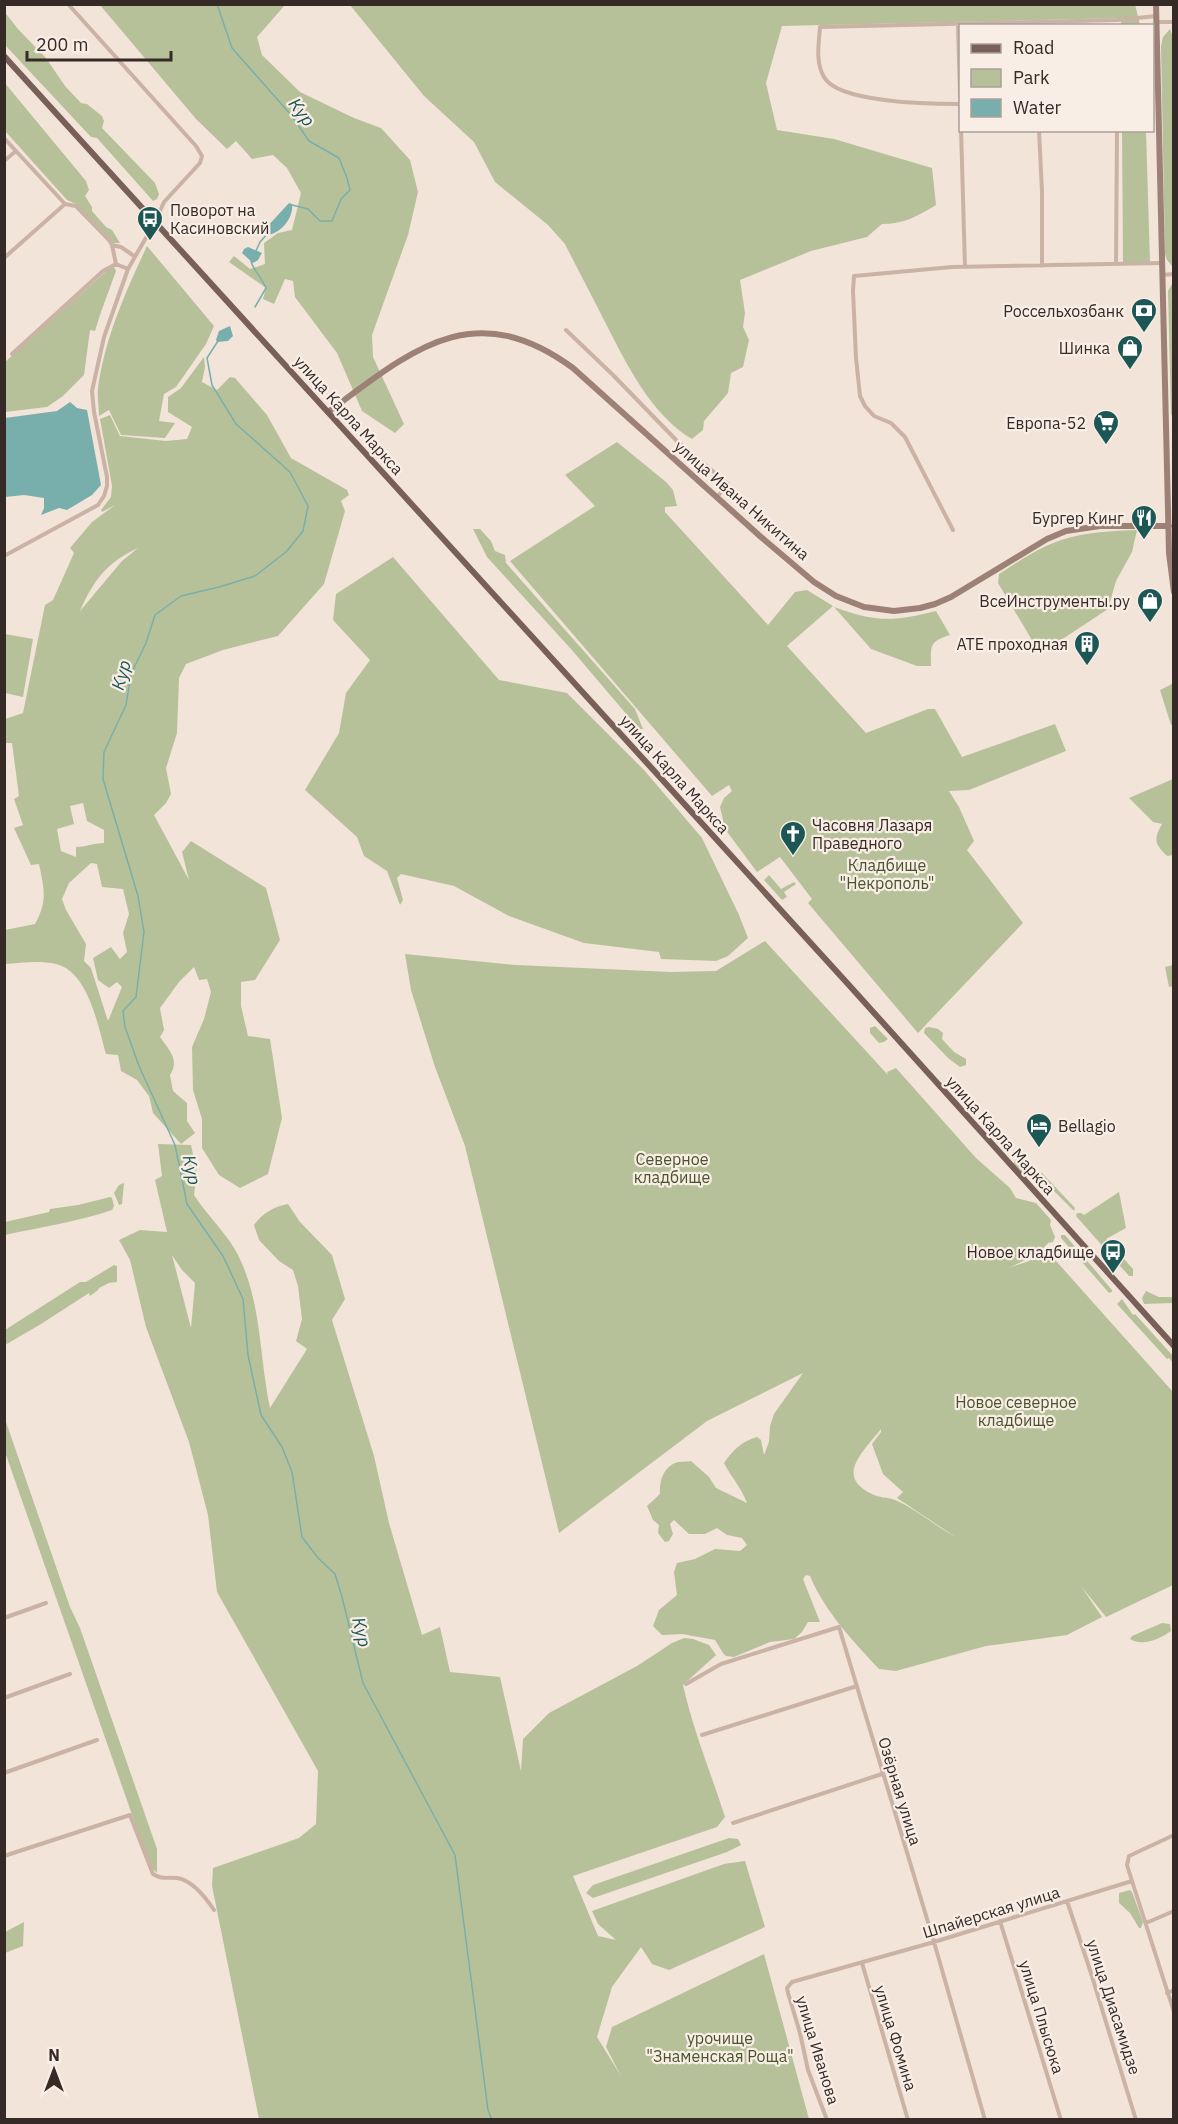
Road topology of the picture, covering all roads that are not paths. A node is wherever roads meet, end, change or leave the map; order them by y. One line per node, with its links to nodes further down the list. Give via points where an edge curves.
1 (68, 4): 17 (street, via 202,156 200,164 164,202)
2 (1156, 4): 3 (main road)
3 (1157, 19): 4 (street); 5 (street); 21 (main road)
4 (1173, 22)
5 (1117, 23): 7 (street)
6 (958, 24): 7 (street); 9 (street); 9 (street, via 820,27 818,56 825,80 838,89 899,102)
7 (1036, 24)
8 (4, 56): 17 (main road, улица Карла Маркса)
9 (959, 104)
10 (960, 132): 25 (street)
11 (1039, 132): 24 (street)
12 (1117, 132): 23 (street)
13 (4, 138): 14 (street)
14 (16, 151): 15 (street); 16 (street)
15 (4, 161)
16 (65, 204): 18 (street, via 76,206); 20 (street)
17 (155, 222): 19 (street); 31 (main road, улица Карла Маркса)
18 (112, 245): 19 (street); 22 (street)
19 (134, 256): 26 (street)
20 (4, 258)
21 (1162, 263): 23 (street); 28 (main road)
22 (116, 264): 26 (street); 30 (street, via 103,271)
23 (1116, 264): 24 (street)
24 (1042, 266): 25 (street)
25 (965, 267): 34 (street, via 854,276 853,291 860,396 874,416 891,423 904,437)
26 (128, 269): 35 (street, via 104,337 92,391 107,486 104,496 98,506)
27 (1173, 274): 28 (street)
28 (1162, 275): 33 (main road)
29 (566, 330): 32 (street, via 678,442 728,484)
30 (12, 354)
31 (328, 412): 32 (main road, улица Ивана Никитина, via 417,350 468,334 506,336 533,345 573,368); 37 (main road, улица Карла Маркса)
32 (717, 497): 33 (main road, улица Ивана Никитина, via 814,582 836,596 878,610 920,608 951,597 1066,531 1100,526)
33 (1168, 526): 36 (main road)
34 (953, 530)
35 (4, 556)
36 (1173, 590)
37 (1173, 1346)
38 (46, 1603): 39 (street)
39 (4, 1618)
40 (70, 1674): 43 (street)
41 (686, 1684): 42 (street, Озёрная улица, via 721,1664 839,1627)
42 (856, 1686): 44 (street); 47 (street, Озёрная улица)
43 (4, 1698)
44 (702, 1735)
45 (97, 1740): 46 (street)
46 (4, 1773)
47 (882, 1774): 48 (street); 57 (street, Озёрная улица)
48 (733, 1822)
49 (1173, 1835): 51 (street, via 1129,1856 1127,1865)
50 (4, 1856): 53 (street, via 130,1815 153,1874 186,1881)
51 (1132, 1881): 52 (street, Шпайерская улица); 56 (street)
52 (1067, 1901): 55 (street, Шпайерская улица); 67 (street, улица Диасамидзе)
53 (214, 1910)
54 (1173, 1911): 56 (street)
55 (1000, 1921): 57 (street, Шпайерская улица); 66 (street, улица Плысюка)
56 (1146, 1923): 61 (street)
57 (934, 1942): 58 (street, Шпайерская улица); 65 (street, Озёрная улица)
58 (862, 1963): 59 (street, Шпайерская улица, via 792,1982); 64 (street, улица Фомина)
59 (788, 1988): 63 (street, улица Иванова, via 808,2070)
60 (1173, 1990): 61 (street)
61 (1167, 1993): 62 (street)
62 (1173, 2012)
63 (827, 2120)
64 (908, 2120)
65 (985, 2120)
66 (1061, 2120)
67 (1136, 2120)

